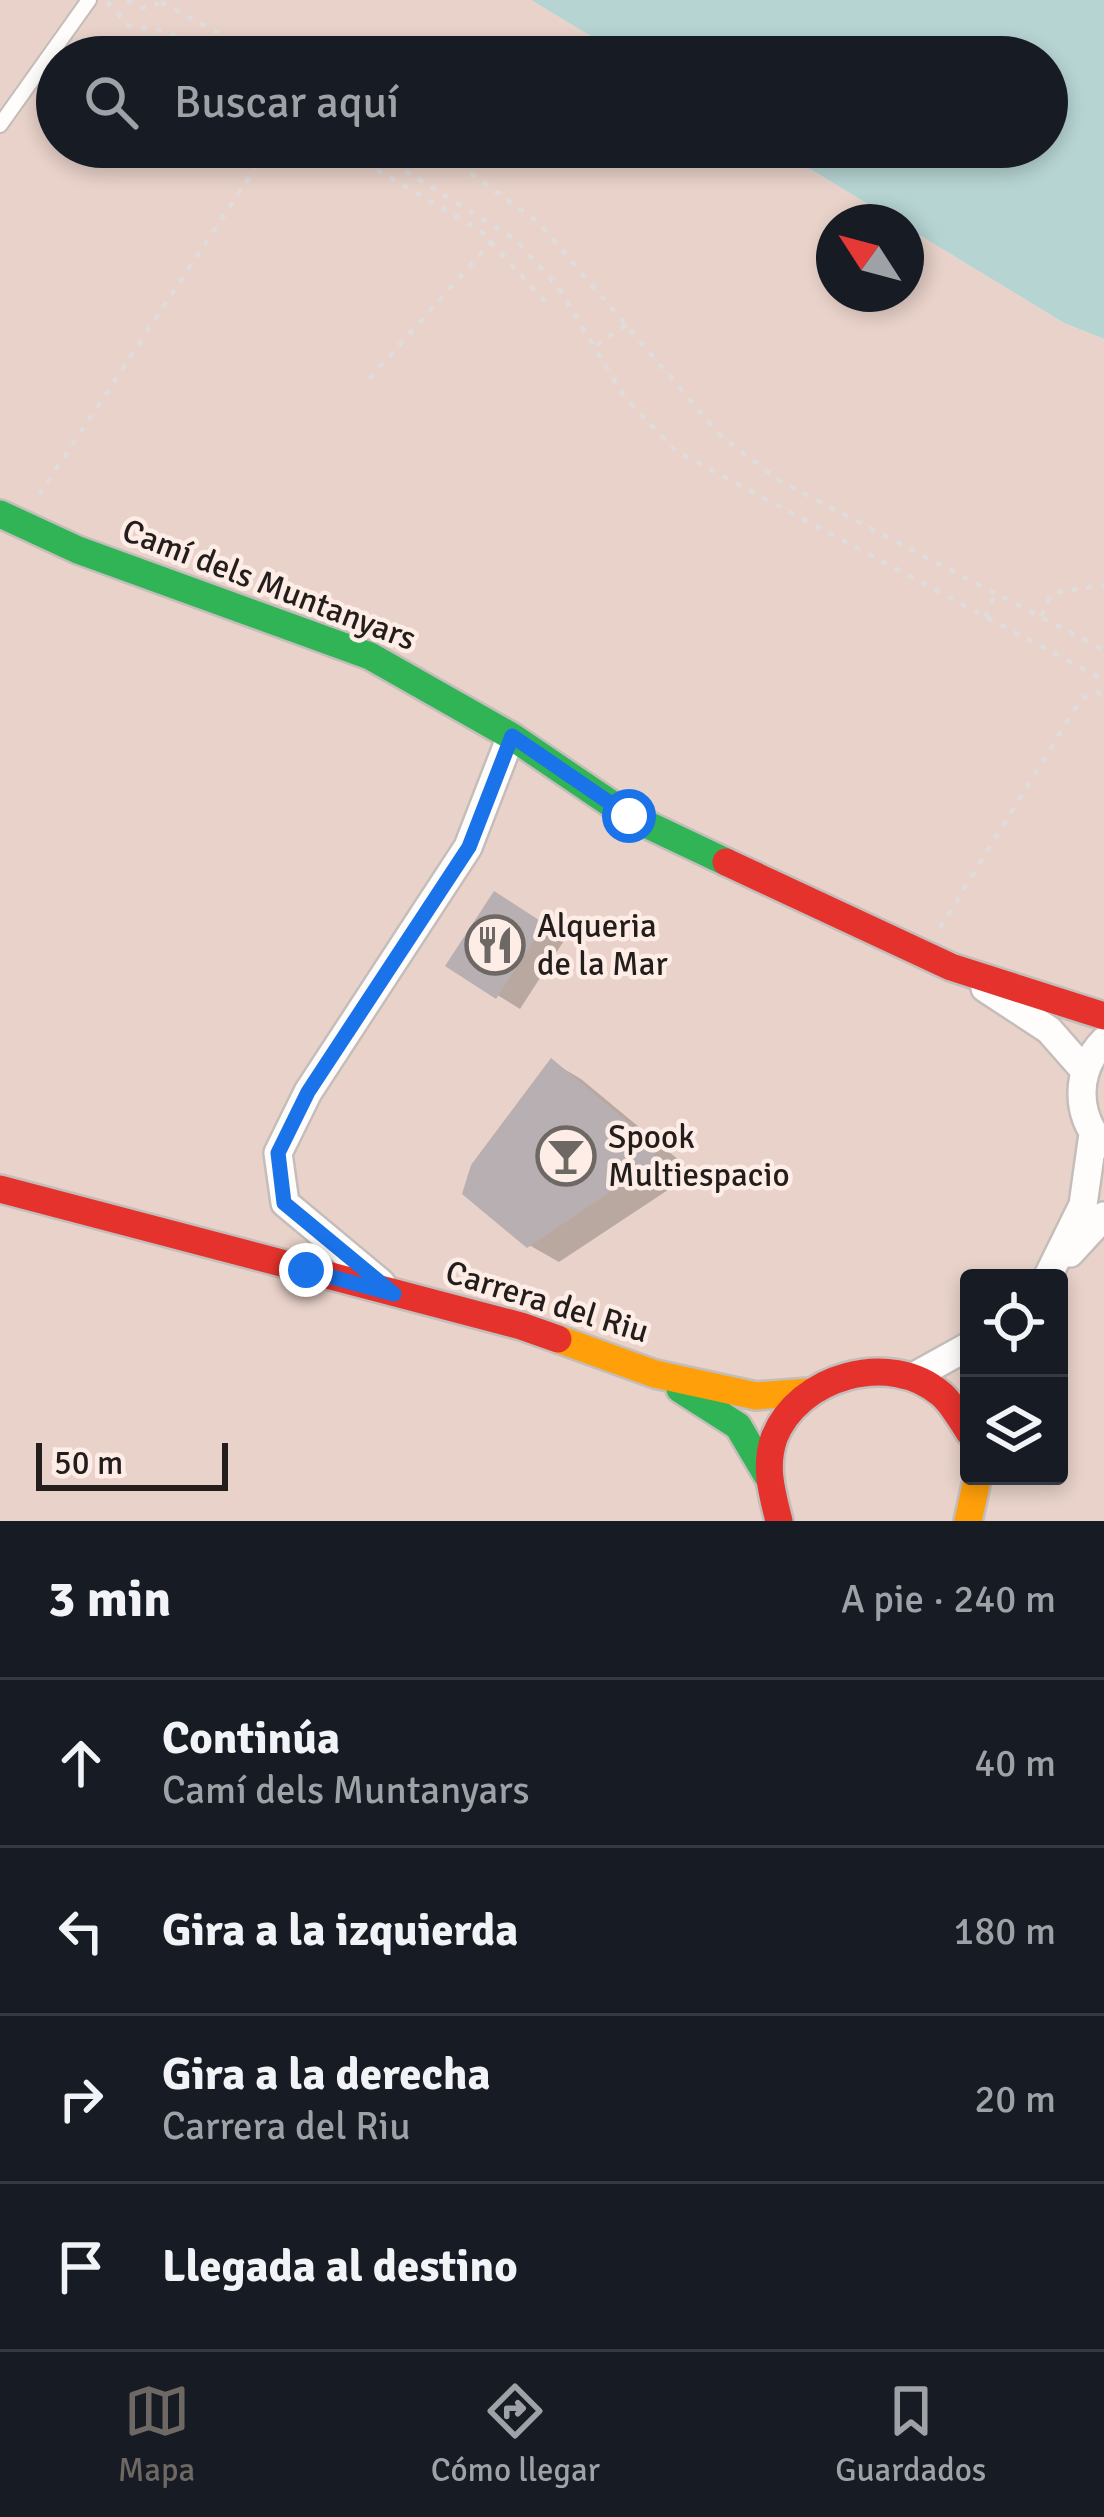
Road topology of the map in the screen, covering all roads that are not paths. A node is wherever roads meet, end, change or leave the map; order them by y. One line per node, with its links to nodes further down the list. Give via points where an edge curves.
1 (88, 0): 2 (lane)
2 (63, 36)
3 (36, 74): 4 (lane)
4 (0, 125)
5 (9, 519): 6 (street, Camí dels Muntanyars, via 370,656)
6 (512, 736): 7 (street, Camí dels Muntanyars, via 629,816); 16 (street, via 469,847 308,1092 278,1153 284,1203)
7 (951, 967): 8 (street, Camí dels Muntanyars); 10 (street, Camí dels Muntanyars, via 1049,1030)
8 (1104, 1016)
9 (1104, 1041): 10 (street)
10 (1084, 1071): 11 (street, via 1084,1114)
11 (1098, 1140): 14 (street, via 1083,1205)
12 (0, 1189): 16 (street, Carrera del Riu)
13 (1104, 1216): 15 (street)
14 (1051, 1269)
15 (1054, 1269)
16 (394, 1294): 18 (street, Carrera del Riu, via 521,1326)
17 (960, 1351): 19 (street)
18 (656, 1374): 20 (street, Carrera del Riu, via 757,1396); 22 (street, Carrera del Riu, via 738,1426)
19 (913, 1377): 20 (street, Carrera del Riu, via 877,1370); 21 (street)
20 (809, 1391): 22 (street, via 772,1443)
21 (960, 1416)
22 (767, 1475): 25 (street)
23 (976, 1485): 24 (street)
24 (970, 1520)
25 (778, 1521)

